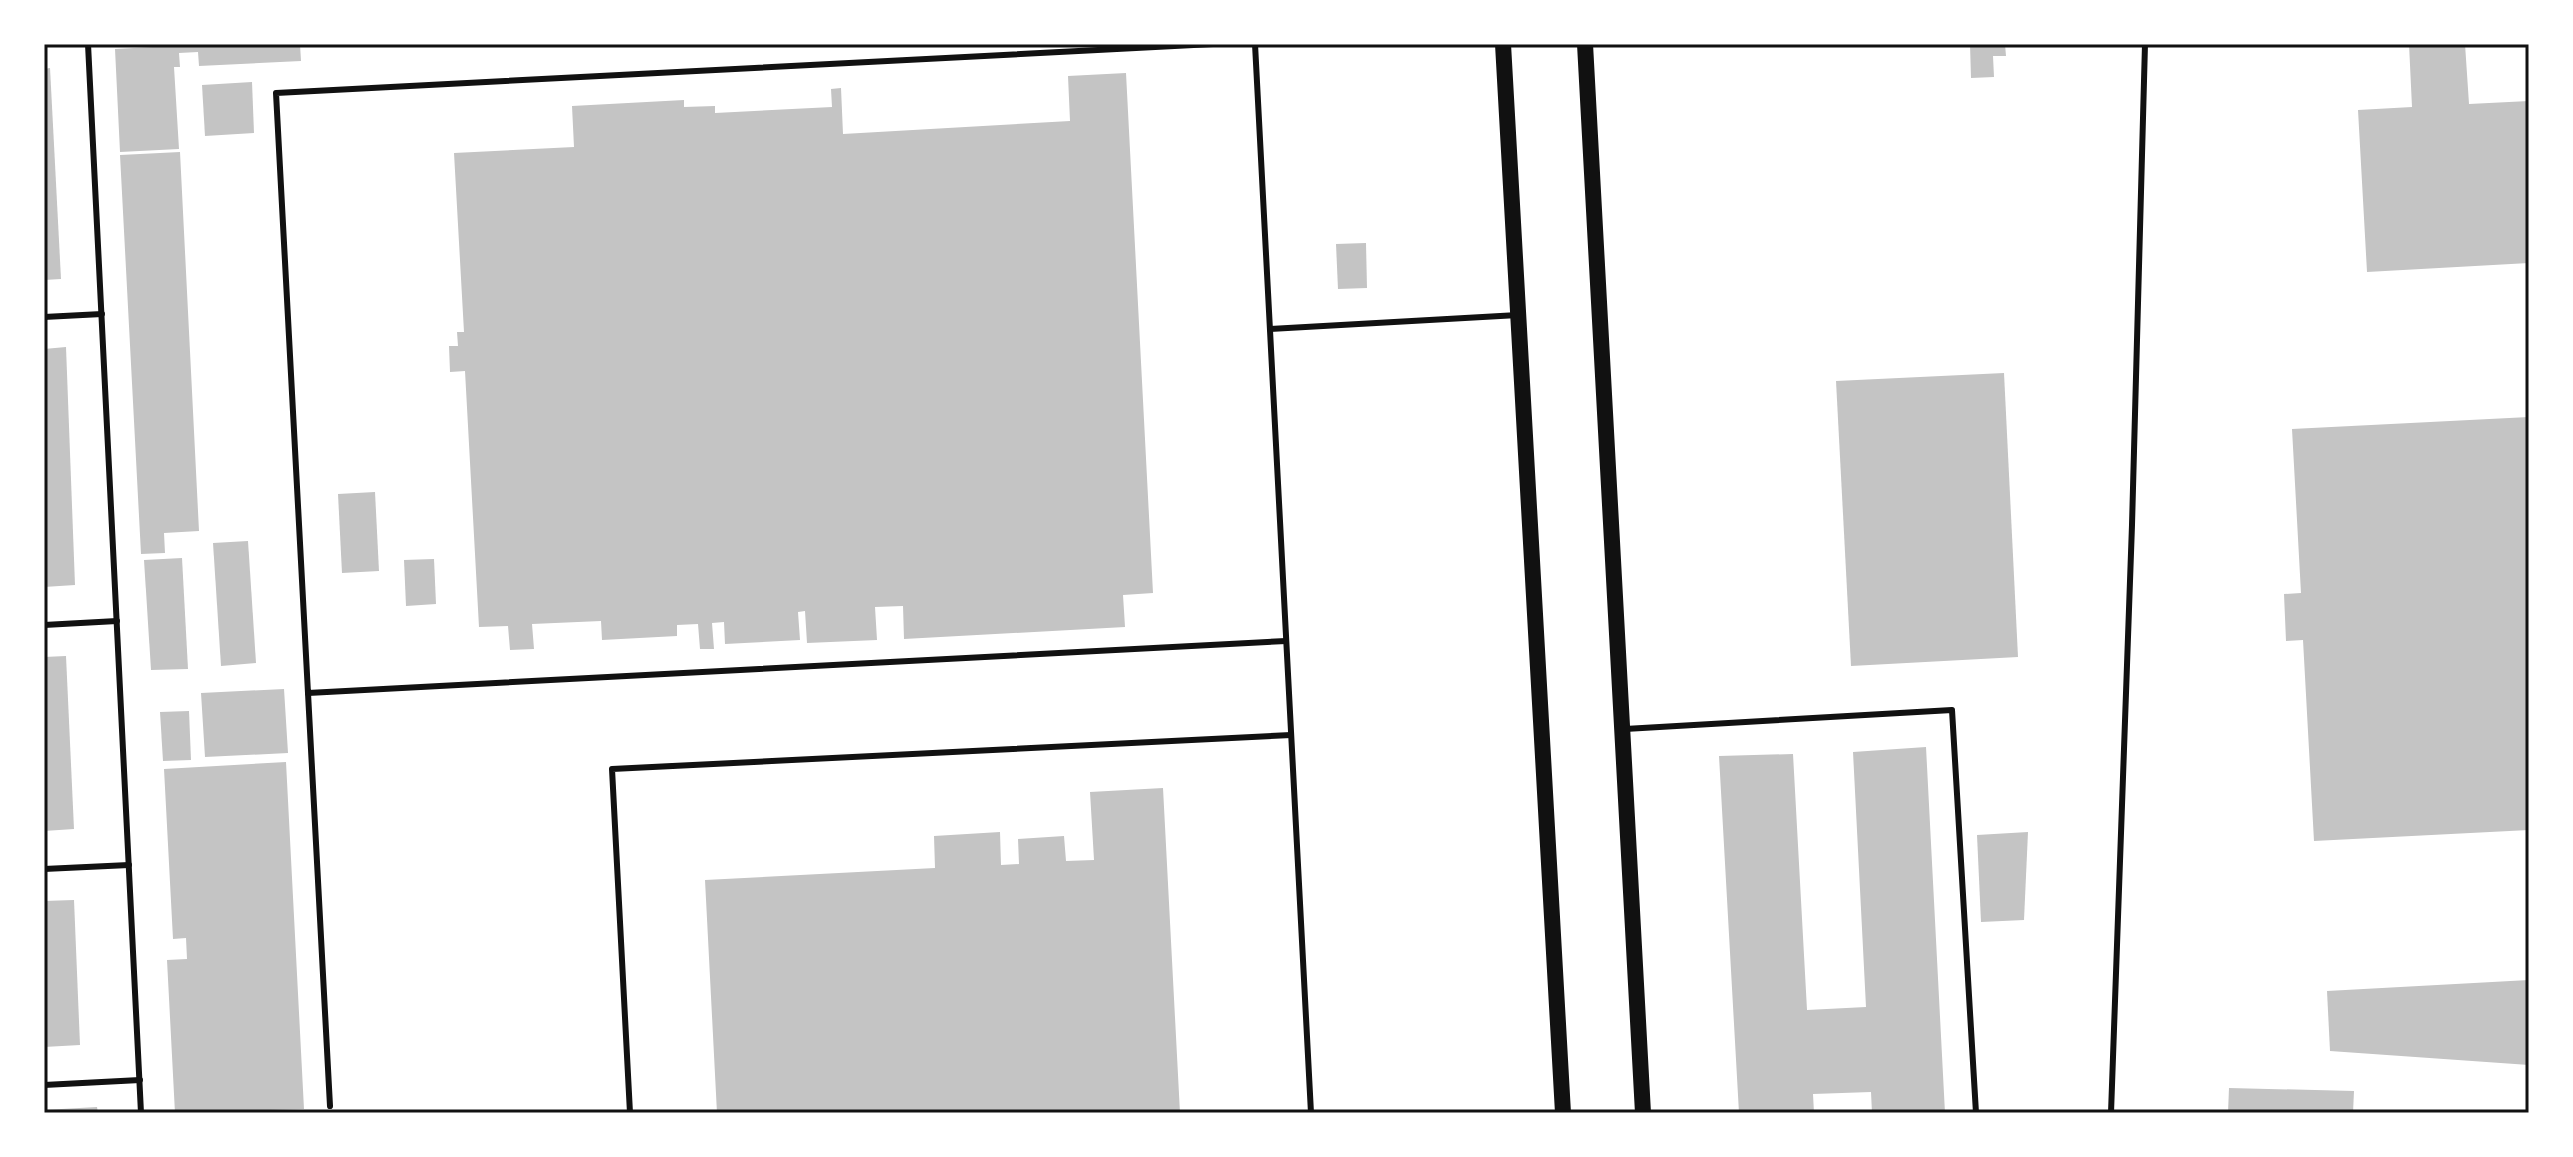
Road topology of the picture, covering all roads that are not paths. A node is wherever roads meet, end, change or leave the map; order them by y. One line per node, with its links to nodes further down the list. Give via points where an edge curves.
1 (88, 44): 7 (lane)
2 (1213, 44): 14 (lane, via 276,93)
3 (1255, 44): 10 (lane)
4 (1503, 44): 8 (main road)
5 (1585, 44): 15 (main road)
6 (2145, 44): 28 (lane)
7 (102, 314): 9 (lane); 11 (lane)
8 (1518, 315): 10 (lane); 25 (main road)
9 (44, 317)
10 (1270, 329): 13 (lane)
11 (117, 621): 12 (lane); 17 (lane)
12 (44, 625)
13 (1286, 641): 14 (lane); 16 (lane)
14 (308, 693): 21 (lane)
15 (1622, 729): 26 (main road); 27 (lane, via 1952,710)
16 (1291, 735): 23 (lane, via 612,769); 24 (lane)
17 (129, 865): 18 (lane); 19 (lane)
18 (44, 869)
19 (140, 1080): 20 (lane); 22 (lane)
20 (44, 1085)
21 (330, 1106)
22 (141, 1113)
23 (630, 1113)
24 (1311, 1113)
25 (1563, 1113)
26 (1643, 1113)
27 (1976, 1113)
28 (2111, 1113)

